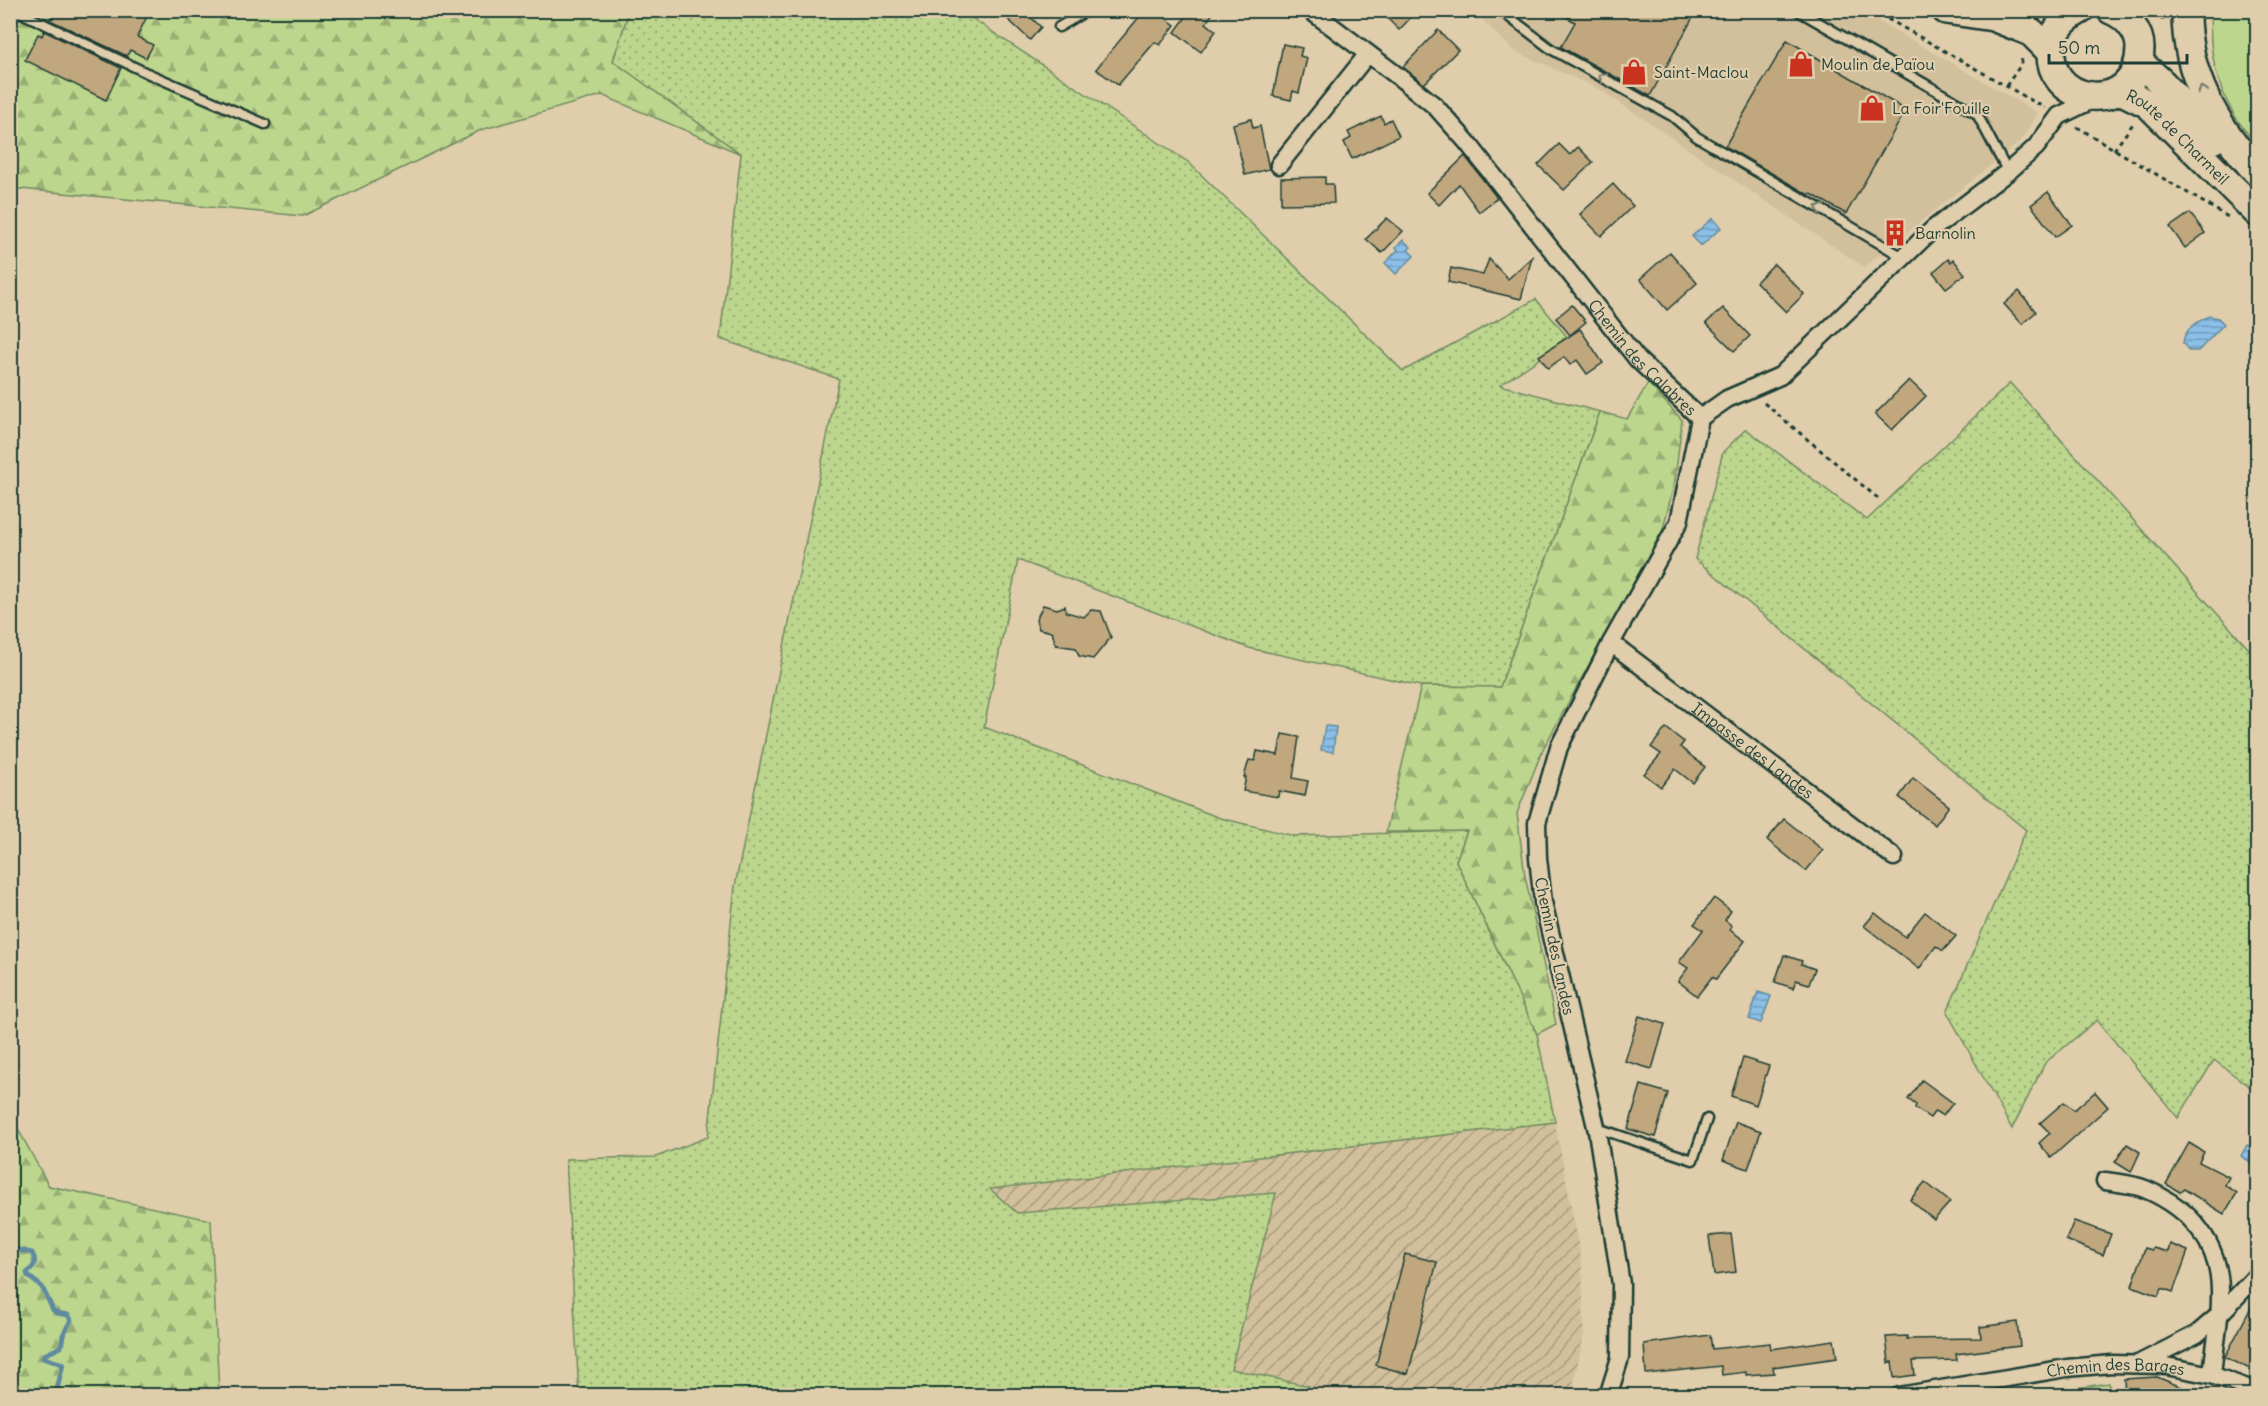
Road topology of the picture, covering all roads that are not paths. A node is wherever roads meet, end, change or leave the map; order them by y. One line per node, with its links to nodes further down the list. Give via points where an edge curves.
1 (15, 10): 18 (lane)
2 (1088, 10): 11 (lane)
3 (1310, 10): 13 (street, Chemin des Calabres)
4 (1500, 10): 24 (lane, one-way to 4, via 1697,137 1672,116 1551,48)
5 (1797, 10): 20 (lane, via 1977,114)
6 (1946, 10): 12 (main road, via 1993,17 2031,32)
7 (2111, 10): 10 (main road)
8 (2186, 10): 21 (main road, one-way to 8, via 2238,152 2209,108 2188,45)
9 (2065, 12): 12 (main road)
10 (2137, 18): 14 (main road)
11 (1059, 27)
12 (2050, 51): 15 (main road)
13 (1367, 55): 19 (street); 25 (street, Chemin des Calabres, via 1427,100 1461,135 1638,360)
14 (2140, 63): 16 (main road, via 2132,79); 22 (main road, Route de Charmeil, via 2229,156)
15 (2059, 80): 16 (main road, Route de Charmeil, via 2075,93); 17 (street)
16 (2108, 94): 17 (street, Chemin des Calabres); 23 (main road, Route de Charmeil, via 2148,104)
17 (2060, 116): 20 (street, Chemin des Calabres, via 2036,147)
18 (265, 124)
19 (1279, 165)
20 (2009, 171): 24 (street, Chemin des Calabres)
21 (2258, 173)
22 (2258, 178)
23 (2258, 213)
24 (1903, 257): 25 (street, Chemin des Calabres, via 1780,376 1727,399)
25 (1700, 418): 26 (street, Chemin des Landes, via 1679,522)
26 (1611, 644): 27 (street, Impasse des Landes); 29 (street, Chemin des Landes, via 1559,747 1537,823 1543,902)
27 (1894, 857)
28 (1707, 1119): 29 (lane, via 1693,1160)
29 (1596, 1127): 36 (street, Chemin des Landes, via 1621,1284 1620,1358)
30 (2105, 1180): 32 (street, via 2143,1188 2180,1208 2201,1229 2215,1258)
31 (2258, 1274): 32 (street)
32 (2218, 1316): 33 (street, via 2197,1334); 34 (street)
33 (2137, 1365): 34 (street, Chemin des Barges, via 2161,1365); 37 (street, Chemin des Barges, via 2067,1368)
34 (2212, 1376): 35 (street, Chemin des Barges)
35 (2258, 1392)
36 (1608, 1395)
37 (1899, 1395)

